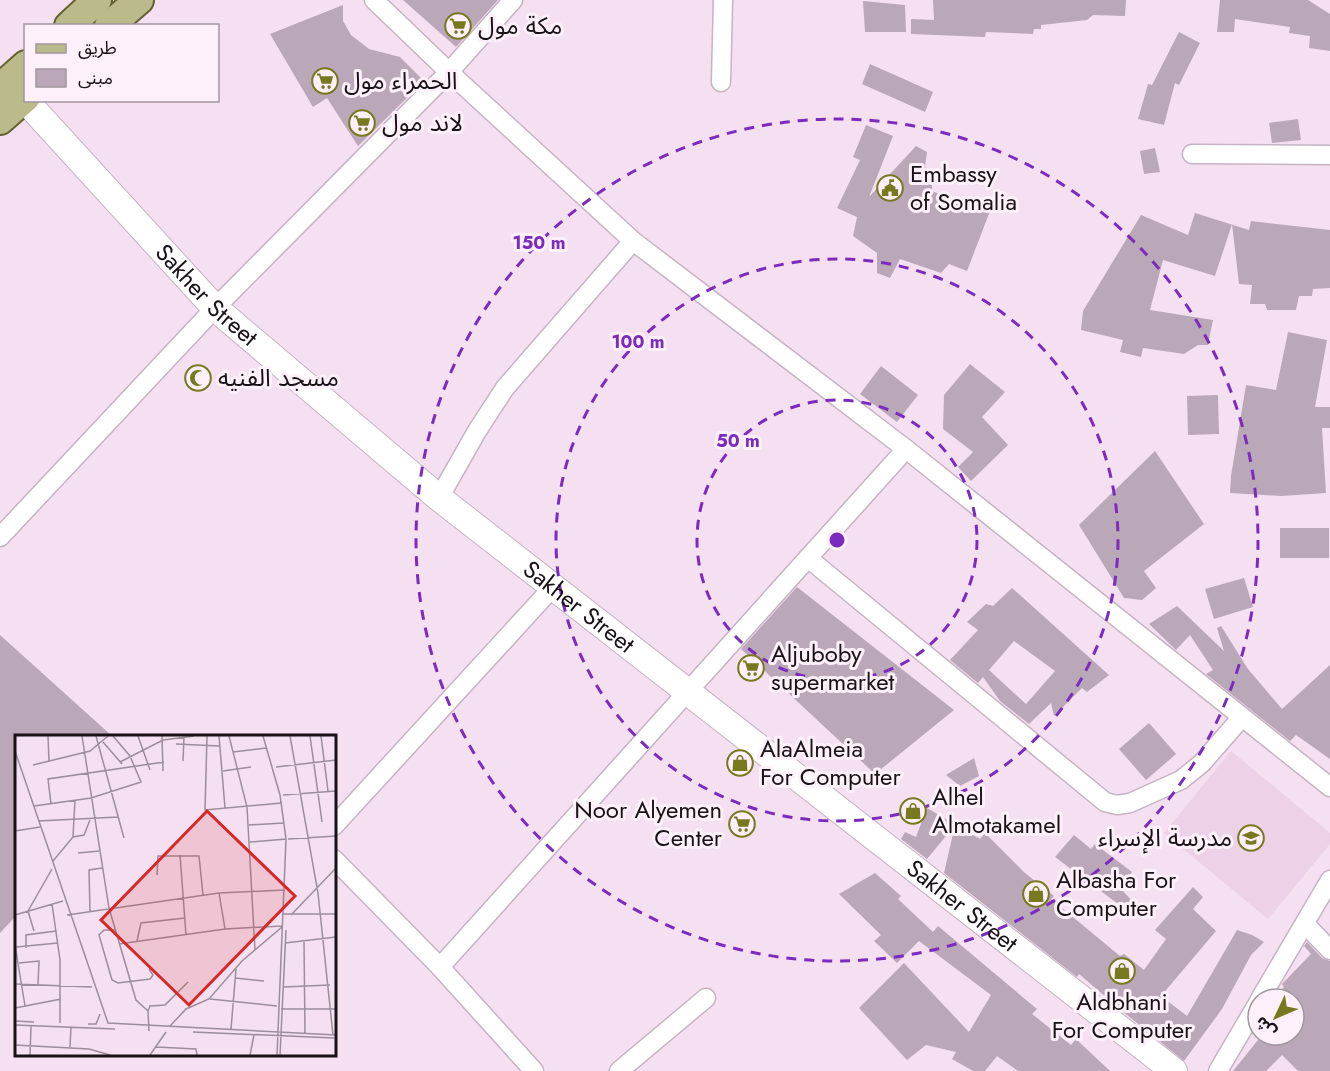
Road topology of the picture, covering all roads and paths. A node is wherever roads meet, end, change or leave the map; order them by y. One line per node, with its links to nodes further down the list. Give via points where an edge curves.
1 (97, 0): 6 (main road)
2 (139, 0): 7 (main road)
3 (374, 0): 9 (street)
4 (513, 0): 9 (street)
5 (723, 0): 10 (street)
6 (71, 24)
7 (111, 24)
8 (24, 71): 11 (main road)
9 (448, 72): 15 (street); 16 (street)
10 (721, 82)
11 (16, 95): 12 (main road); 16 (street, Sakher Street)
12 (0, 120)
13 (1192, 154): 14 (street)
14 (1330, 155)
15 (633, 241): 17 (street); 18 (street, via 505,388)
16 (215, 308): 18 (street, Sakher Street); 19 (street)
17 (906, 449): 20 (street); 23 (street)
18 (439, 498): 21 (street, Sakher Street)
19 (0, 537)
20 (808, 558): 22 (street); 23 (street, via 1105,802 1130,803 1181,780 1202,763)
21 (553, 587): 22 (street, Sakher Street); 25 (street)
22 (688, 692): 30 (street); 36 (street, Sakher Street)
23 (1242, 717): 24 (street)
24 (1330, 787)
25 (336, 824)
26 (336, 861): 30 (street)
27 (1330, 880): 28 (street)
28 (1305, 924): 29 (street); 31 (street)
29 (1330, 950)
30 (440, 967): 34 (street)
31 (1267, 987)
32 (706, 998): 35 (street)
33 (1246, 1023): 37 (street)
34 (527, 1069)
35 (619, 1071)
36 (1174, 1071)
37 (1218, 1071)

